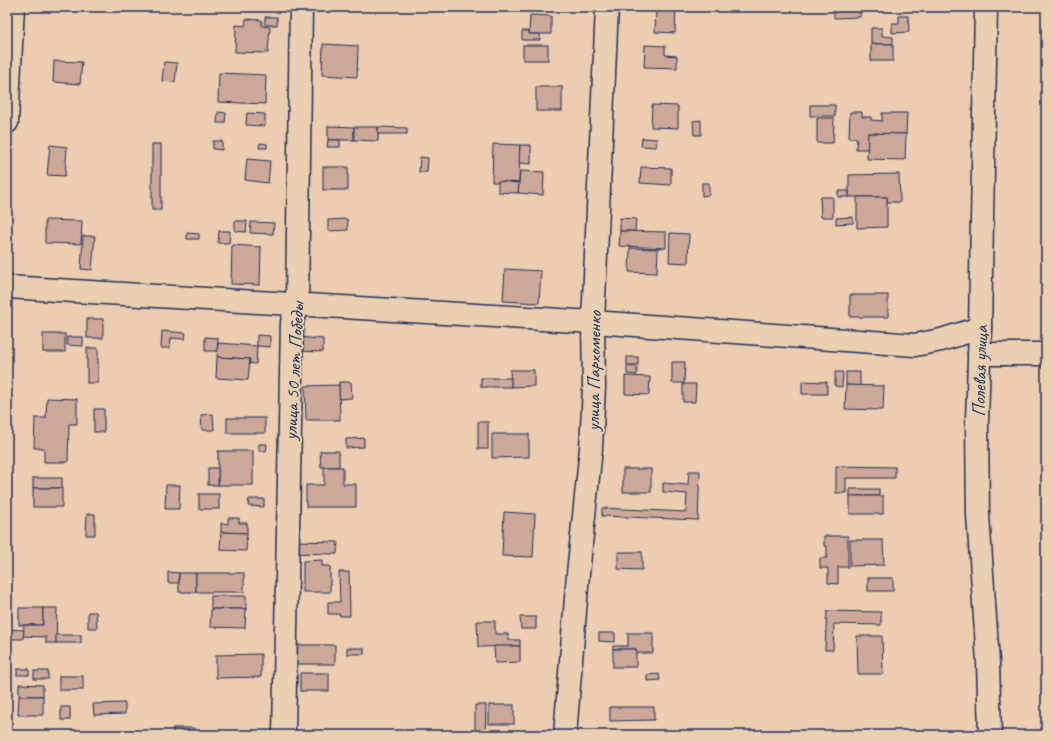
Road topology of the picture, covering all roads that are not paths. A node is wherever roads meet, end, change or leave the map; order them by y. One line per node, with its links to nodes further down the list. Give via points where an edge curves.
1 (13, 7): 5 (street)
2 (301, 7): 7 (street, улица 50 лет Победы)
3 (607, 7): 8 (street, улица Пархоменко)
4 (986, 7): 9 (street, Полевая улица)
5 (7, 122)
6 (7, 287): 7 (street)
7 (297, 304): 8 (street); 12 (street, улица 50 лет Победы, via 292,322)
8 (593, 322): 9 (street, via 915,345); 13 (street, улица Пархоменко, via 594,387 591,448)
9 (980, 328): 10 (street, Полевая улица)
10 (980, 354): 11 (street); 14 (street, Полевая улица, via 977,422 978,515)
11 (1046, 354)
12 (284, 735)
13 (565, 735)
14 (990, 735)

